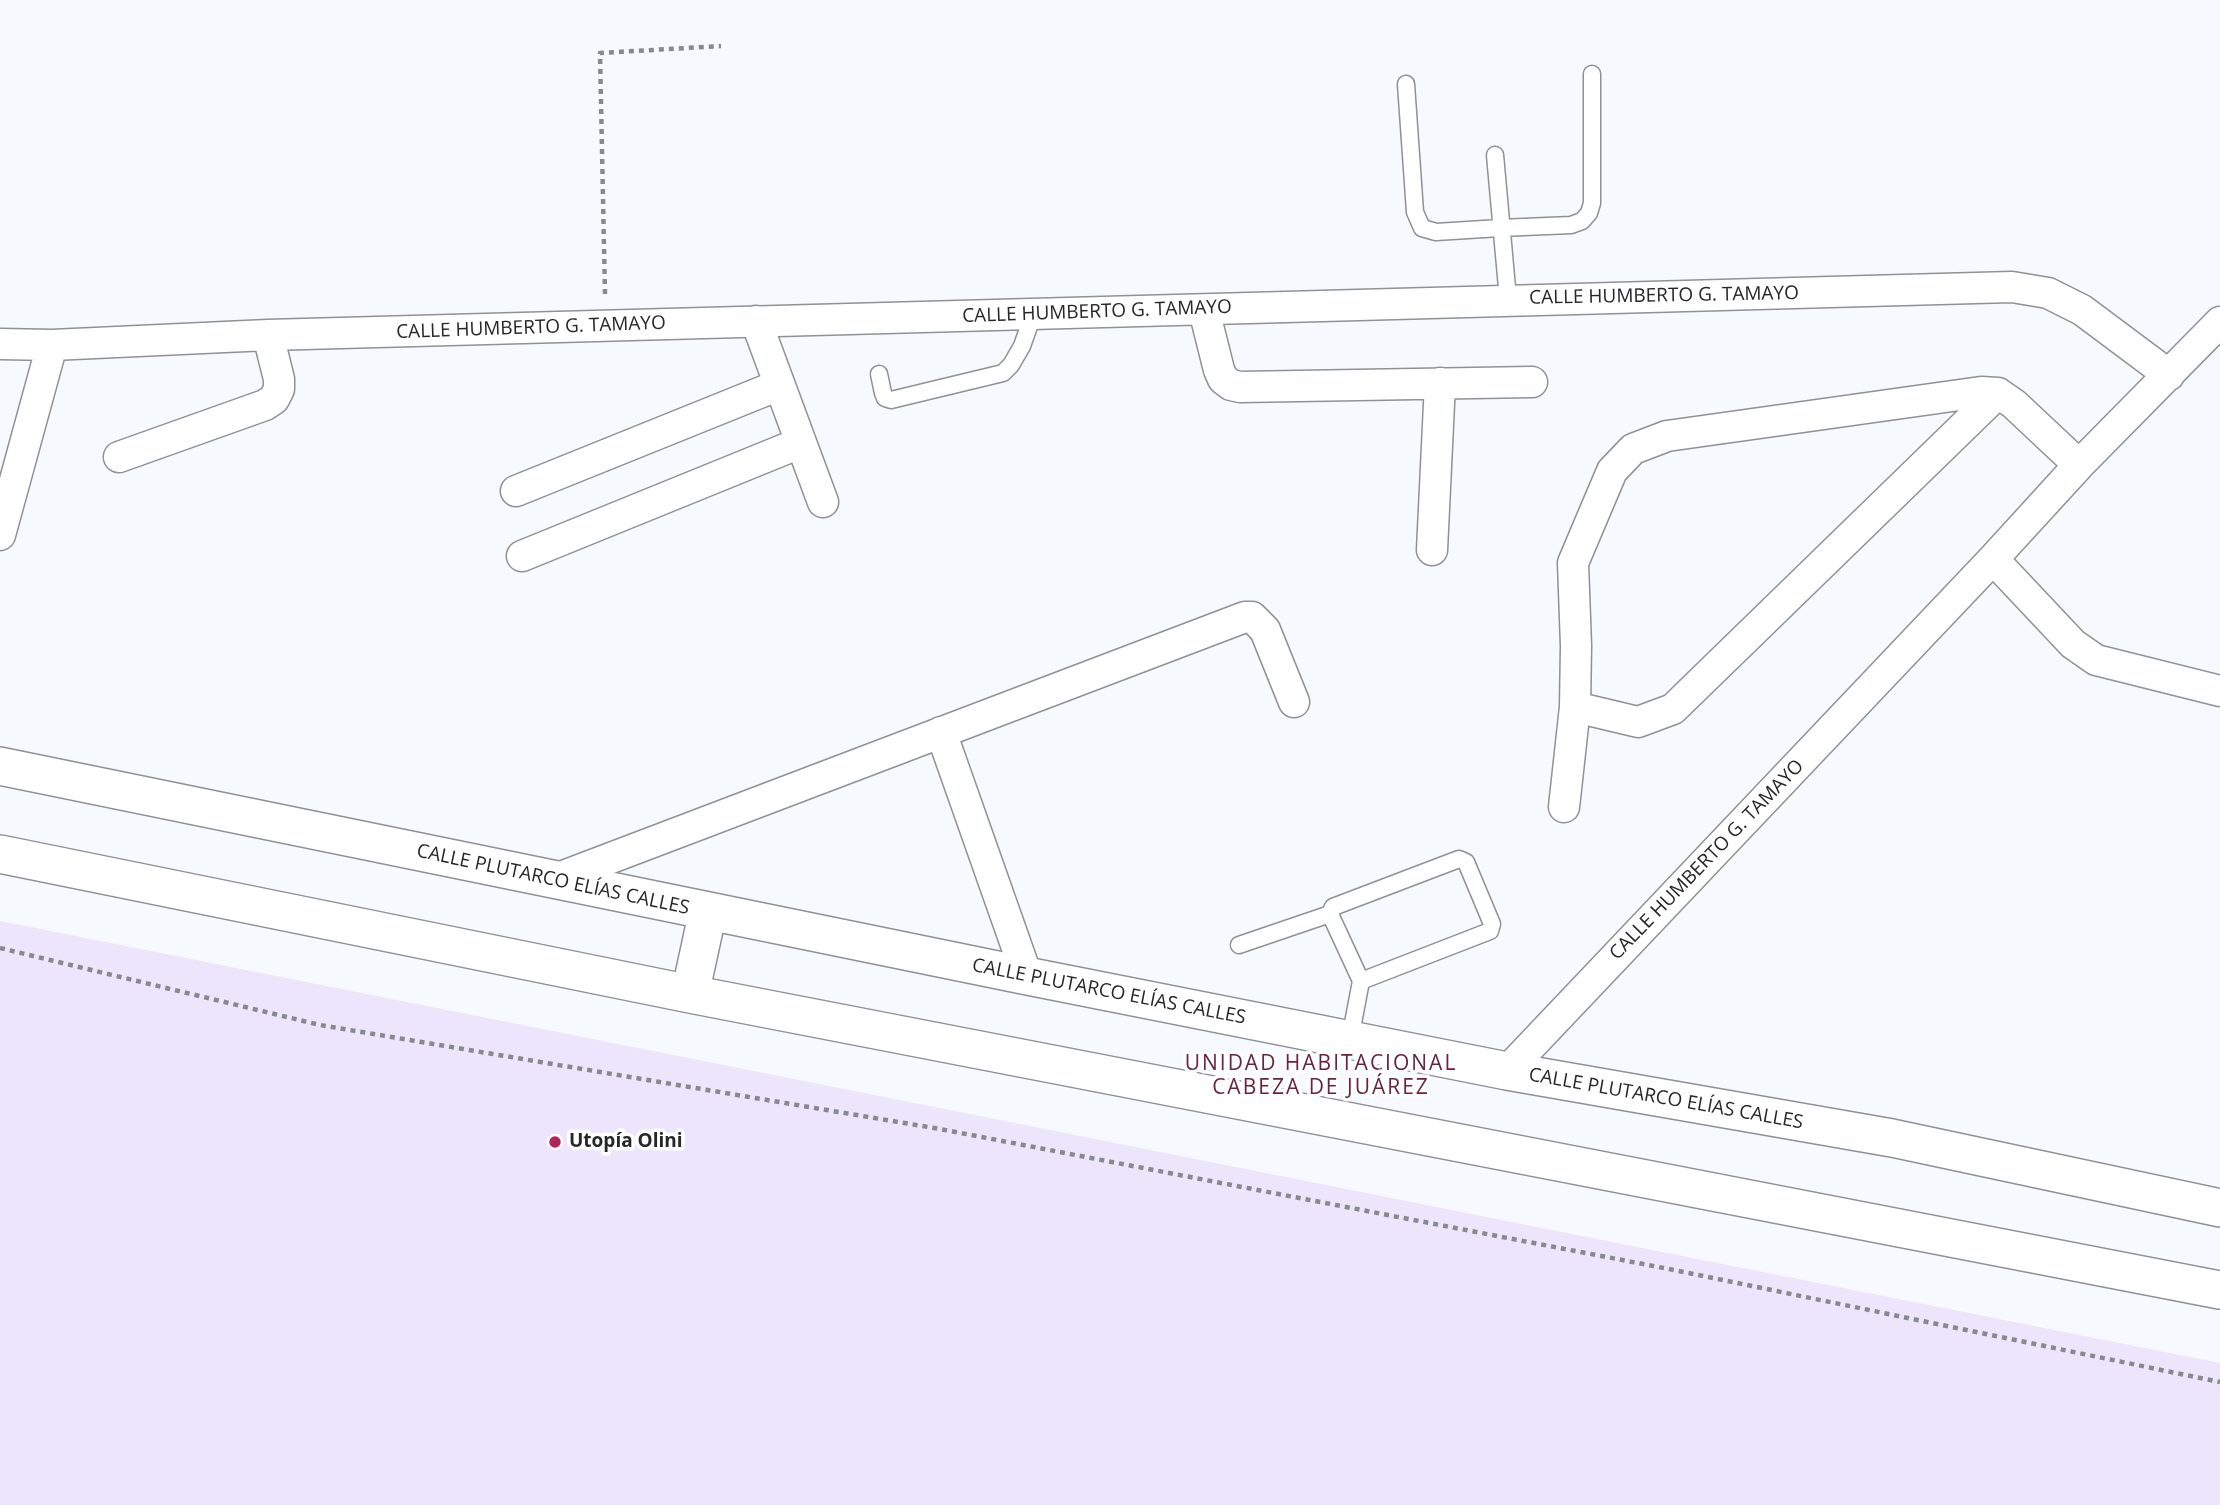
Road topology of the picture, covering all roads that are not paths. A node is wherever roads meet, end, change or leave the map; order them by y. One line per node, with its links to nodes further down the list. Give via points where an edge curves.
1 (1592, 74): 4 (lane, via 1589,213 1571,225)
2 (1406, 84): 4 (lane, via 1415,212 1422,228 1436,232)
3 (1495, 155): 4 (lane)
4 (1500, 228): 5 (lane)
5 (1508, 299): 6 (street, CALLE HUMBERTO G. TAMAYO); 14 (street, CALLE HUMBERTO G. TAMAYO, via 2012,287 2048,293 2082,310)
6 (1204, 310): 7 (street, CALLE HUMBERTO G. TAMAYO); 16 (street, via 1219,370 1231,385)
7 (1033, 315): 8 (street, CALLE HUMBERTO G. TAMAYO); 13 (lane, via 1022,346 1003,373 891,400 885,398)
8 (756, 321): 10 (street, CALLE HUMBERTO G. TAMAYO); 17 (street)
9 (2220, 322): 14 (street, CALLE HUMBERTO G. TAMAYO)
10 (268, 335): 12 (street, CALLE HUMBERTO G. TAMAYO); 20 (street, via 279,379 274,398)
11 (0, 344): 12 (street, CALLE HUMBERTO G. TAMAYO)
12 (52, 345): 24 (street)
13 (879, 373)
14 (2169, 375): 21 (street, CALLE HUMBERTO G. TAMAYO)
15 (1532, 382): 16 (street)
16 (1440, 383): 25 (street)
17 (779, 385): 19 (street); 22 (street)
18 (1998, 393): 21 (street); 30 (street, via 1673,709 1638,722); 30 (street, via 1667,436 1633,449 1612,471 1573,563)
19 (800, 443): 23 (street); 26 (street)
20 (119, 457)
21 (2079, 465): 27 (street, CALLE HUMBERTO G. TAMAYO)
22 (516, 491)
23 (823, 502)
24 (0, 535)
25 (1432, 550)
26 (522, 556)
27 (1993, 559): 28 (street, via 2073,644 2096,660); 43 (street, CALLE HUMBERTO G. TAMAYO)
28 (2220, 691)
29 (1294, 702): 31 (street, via 1265,630 1252,617 1245,617)
30 (1575, 707): 33 (street)
31 (940, 732): 35 (street); 39 (street)
32 (0, 766): 35 (street, CALLE PLUTARCO ELÍAS CALLES)
33 (1564, 807)
34 (0, 854): 41 (street)
35 (553, 880): 36 (street, CALLE PLUTARCO ELÍAS CALLES)
36 (708, 911): 39 (street, CALLE PLUTARCO ELÍAS CALLES); 41 (street)
37 (1330, 914): 38 (lane); 40 (lane); 40 (lane, via 1333,907 1446,863 1466,862 1492,924 1490,931)
38 (1239, 945)
39 (1027, 976): 42 (street, CALLE PLUTARCO ELÍAS CALLES)
40 (1361, 981): 42 (lane)
41 (690, 994): 45 (street)
42 (1350, 1039): 43 (street, CALLE PLUTARCO ELÍAS CALLES)
43 (1507, 1071): 44 (street, CALLE PLUTARCO ELÍAS CALLES, via 1892,1138)
44 (2220, 1208)
45 (2220, 1290)

